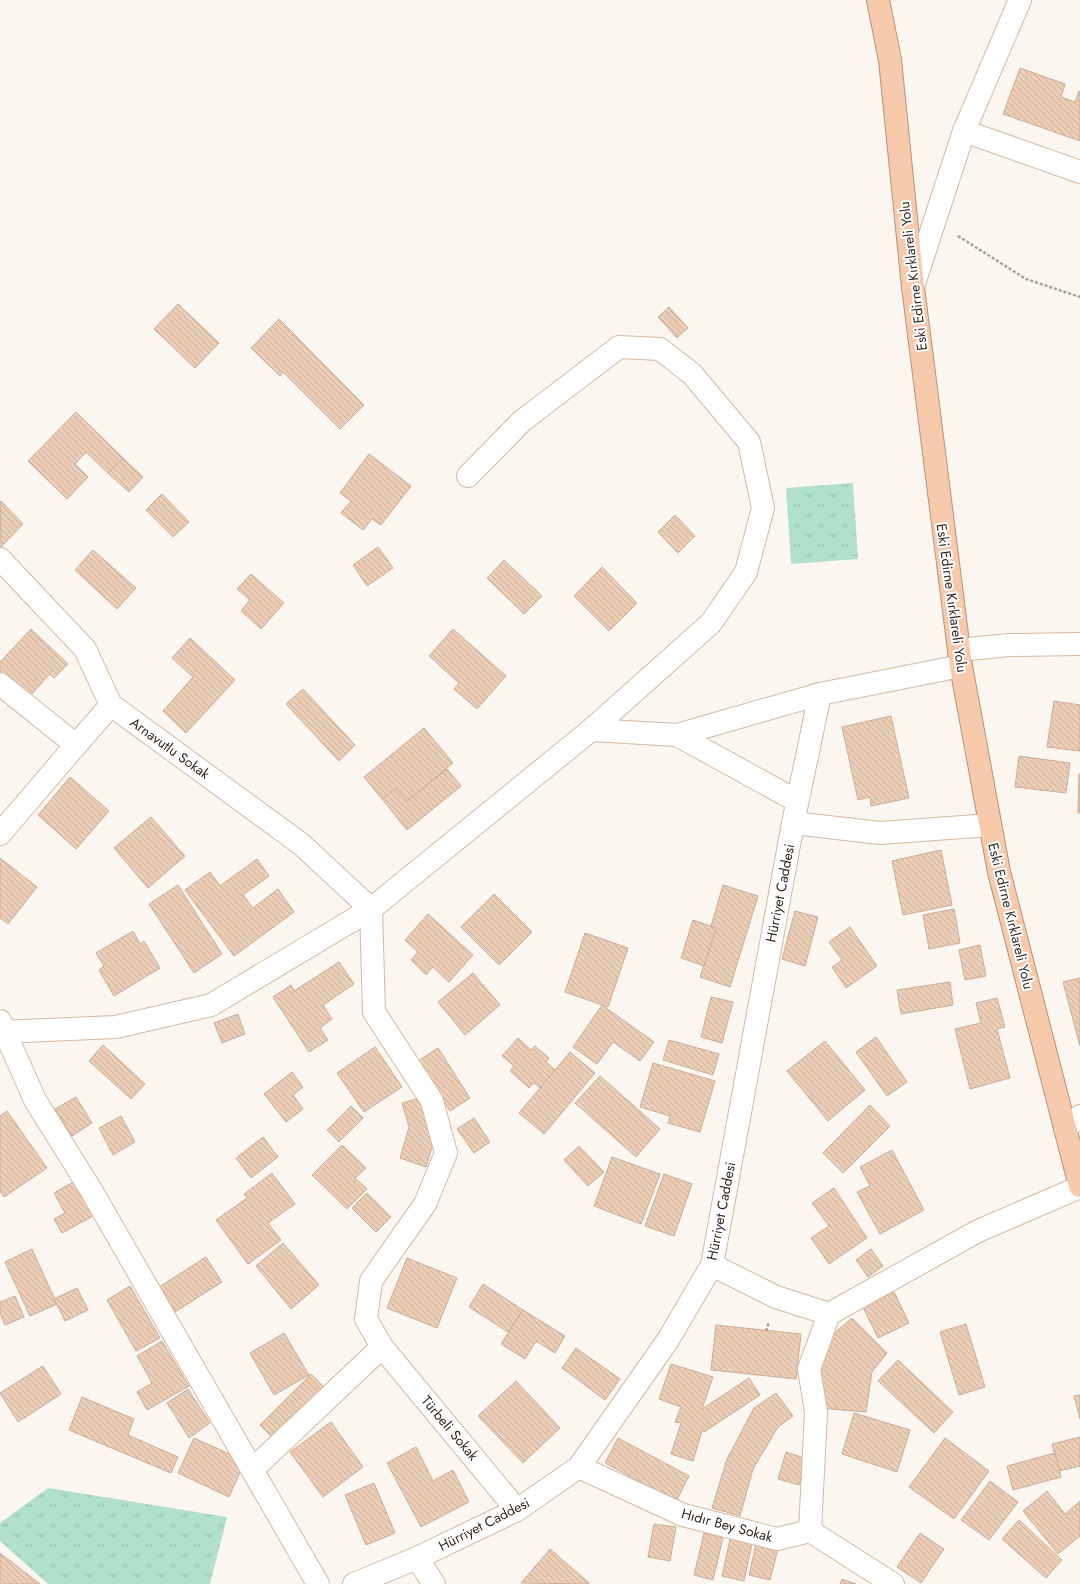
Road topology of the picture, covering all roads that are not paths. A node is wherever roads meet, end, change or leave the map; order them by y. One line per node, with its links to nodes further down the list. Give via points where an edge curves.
1 (878, 0): 4 (highway, Eski Edirne Kırklareli Yolu)
2 (885, 0): 4 (highway)
3 (1020, 0): 5 (street)
4 (890, 60): 7 (highway, Eski Edirne Kırklareli Yolu)
5 (964, 131): 6 (street); 7 (street)
6 (1080, 172)
7 (913, 287): 11 (highway, Eski Edirne Kırklareli Yolu)
8 (468, 476): 15 (street, via 522,421 619,347 660,349 692,374 749,442 763,508 746,572 712,624)
9 (0, 559): 14 (street, Arnavutlu Sokak, via 85,649)
10 (1080, 644): 11 (street, via 1009,645)
11 (960, 658): 13 (street); 20 (highway, Eski Edirne Kırklareli Yolu)
12 (0, 684): 17 (street)
13 (820, 694): 16 (street); 18 (street, Hürriyet Caddesi)
14 (112, 705): 17 (street); 22 (street, Arnavutlu Sokak, via 301,844)
15 (591, 730): 16 (street); 22 (street)
16 (677, 735): 18 (street)
17 (76, 745): 21 (street)
18 (797, 801): 19 (street, Hürriyet Caddesi)
19 (793, 822): 20 (street, via 880,834); 26 (street, Hürriyet Caddesi)
20 (990, 825): 24 (highway, Eski Edirne Kırklareli Yolu, via 1001,880)
21 (0, 834)
22 (371, 909): 23 (street, via 211,1005 116,1027); 28 (street, Türbeli Sokak, via 374,1012 432,1101 446,1153 424,1204 371,1281 366,1319)
23 (2, 1028): 30 (street, via 35,1100 91,1190 145,1287)
24 (1073, 1123): 25 (highway, Eski Edirne Kırklareli Yolu)
25 (1080, 1187): 27 (street, via 978,1231)
26 (712, 1265): 27 (street, via 776,1297); 29 (street, Hürriyet Caddesi, via 668,1340)
27 (829, 1314): 32 (street, via 810,1370 816,1412)
28 (382, 1347): 30 (street); 31 (street, Türbeli Sokak)
29 (579, 1467): 31 (street, Hürriyet Caddesi); 32 (street, Hıdır Bey Sokak, via 683,1515 776,1539)
30 (253, 1469): 34 (street)
31 (517, 1510): 33 (street, Hürriyet Caddesi)
32 (810, 1531): 38 (street)
33 (417, 1558): 35 (street, Hürriyet Caddesi); 36 (street); 37 (street)
34 (318, 1584)
35 (354, 1584)
36 (414, 1584)
37 (434, 1584)
38 (893, 1584)

